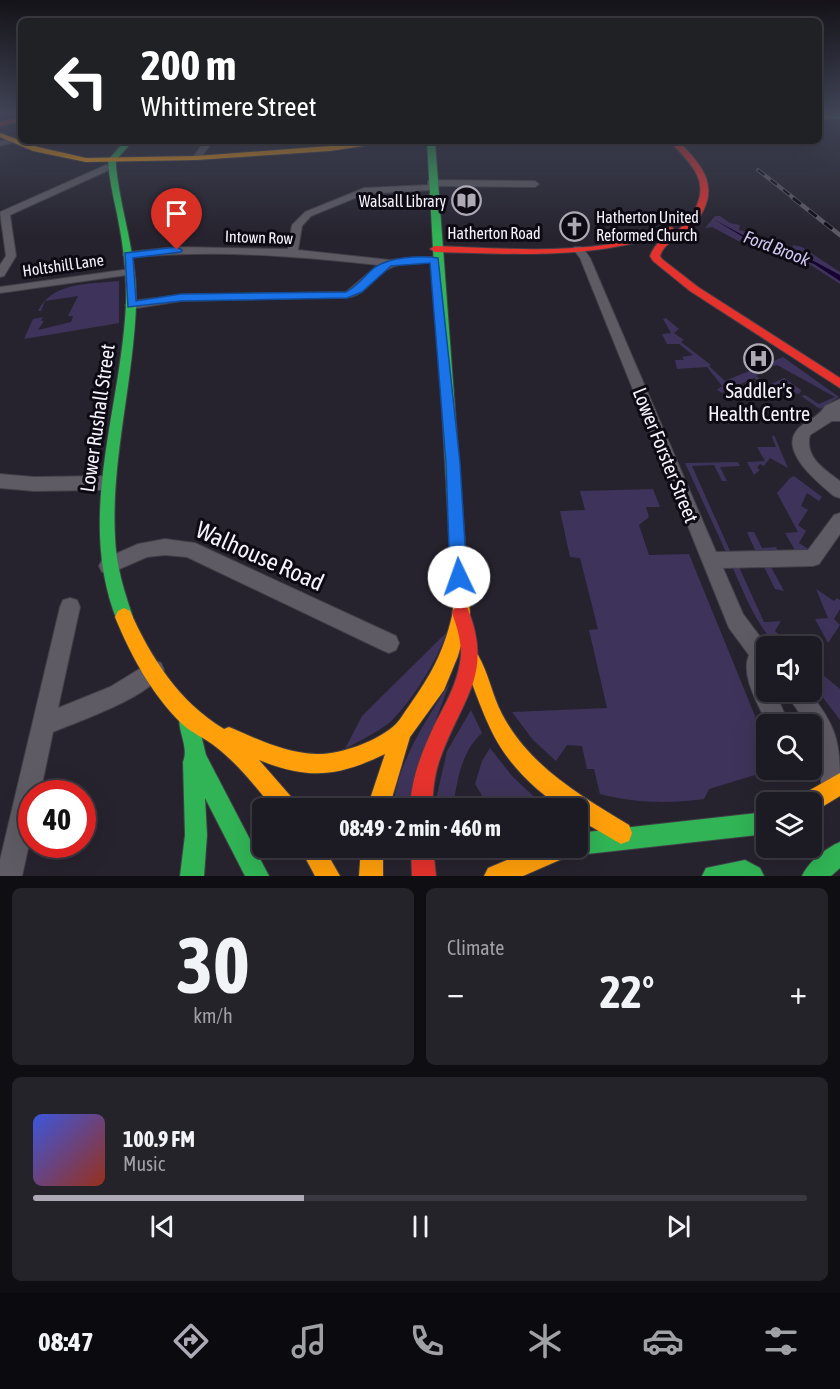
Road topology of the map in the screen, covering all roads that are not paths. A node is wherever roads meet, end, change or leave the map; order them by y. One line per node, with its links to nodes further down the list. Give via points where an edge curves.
1 (57, 154): 8 (main road)
2 (120, 154): 8 (main road)
3 (199, 154): 7 (street)
4 (257, 154): 7 (main road)
5 (429, 154): 10 (main road)
6 (684, 154): 12 (main road, via 708,183 708,197)
7 (196, 158): 8 (main road)
8 (110, 168): 11 (street); 16 (main road, Lower Rushall Street)
9 (535, 184): 10 (street)
10 (431, 185): 15 (street, via 364,191 308,214 297,225); 17 (main road)
11 (2, 215): 20 (street, via 10,256)
12 (692, 219): 13 (main road, Hatherton Road, via 654,238); 21 (main road, via 657,248 655,255)
13 (604, 247): 14 (main road, Hatherton Road); 21 (main road, via 640,257)
14 (578, 249): 17 (main road, Hatherton Road); 33 (street, Lower Forster Street)
15 (292, 252): 16 (street, Intown Row, via 177,250); 18 (street, Intown Row)
16 (128, 255): 19 (main road, Lower Rushall Street)
17 (435, 255): 18 (street, Intown Row); 36 (main road)
18 (389, 263): 23 (street, via 359,290 347,295 181,298)
19 (130, 272): 22 (street, Holtshill Lane); 23 (main road, Lower Rushall Street)
20 (0, 273)
21 (694, 289): 25 (main road)
22 (2, 293)
23 (131, 305): 30 (main road, Lower Rushall Street, via 123,391)
24 (840, 369): 25 (street)
25 (827, 376): 26 (main road)
26 (840, 384)
27 (840, 404): 28 (street, via 830,410)
28 (835, 416): 31 (street, via 804,432 801,442 815,470)
29 (0, 481): 30 (street)
30 (105, 483): 34 (main road, Lower Rushall Street)
31 (840, 491)
32 (840, 520): 33 (street, via 813,558)
33 (710, 560): 38 (street, Lower Forster Street, via 742,632)
34 (108, 566): 37 (street, Walhouse Road, via 149,547 189,549); 40 (main road, Lower Rushall Street, via 128,628)
35 (70, 608): 43 (street)
36 (461, 613): 39 (main road, via 470,628); 44 (main road, via 438,682)
37 (389, 643)
38 (756, 649)
39 (472, 661): 49 (main road, via 461,696 428,765); 51 (main road, via 481,674 499,729 522,758 549,786)
40 (154, 670): 42 (main road, Lower Rushall Street); 43 (street, via 117,695)
41 (804, 702): 45 (street, via 826,732 834,759)
42 (188, 717): 44 (main road, via 292,765 323,767 361,757); 47 (main road, Lower Rushall Street, via 224,741); 59 (main road, Lower Rushall Street, via 196,792); 60 (main road, Lower Rushall Street, via 196,758)
43 (43, 725): 58 (street)
44 (402, 732): 48 (main road)
45 (836, 787): 46 (main road)
46 (822, 795)
47 (278, 798)
48 (381, 798)
49 (423, 798)
50 (756, 825): 51 (main road)
51 (627, 837): 52 (main road)
52 (588, 843)
53 (840, 853): 67 (main road)
54 (317, 858): 61 (main road)
55 (372, 858): 62 (main road)
56 (423, 858): 63 (main road)
57 (538, 858): 64 (main road)
58 (9, 876)
59 (192, 876)
60 (256, 876)
61 (328, 876)
62 (371, 876)
63 (424, 876)
64 (496, 876)
65 (714, 876): 66 (main road, via 745,871)
66 (752, 876)
67 (814, 876)

